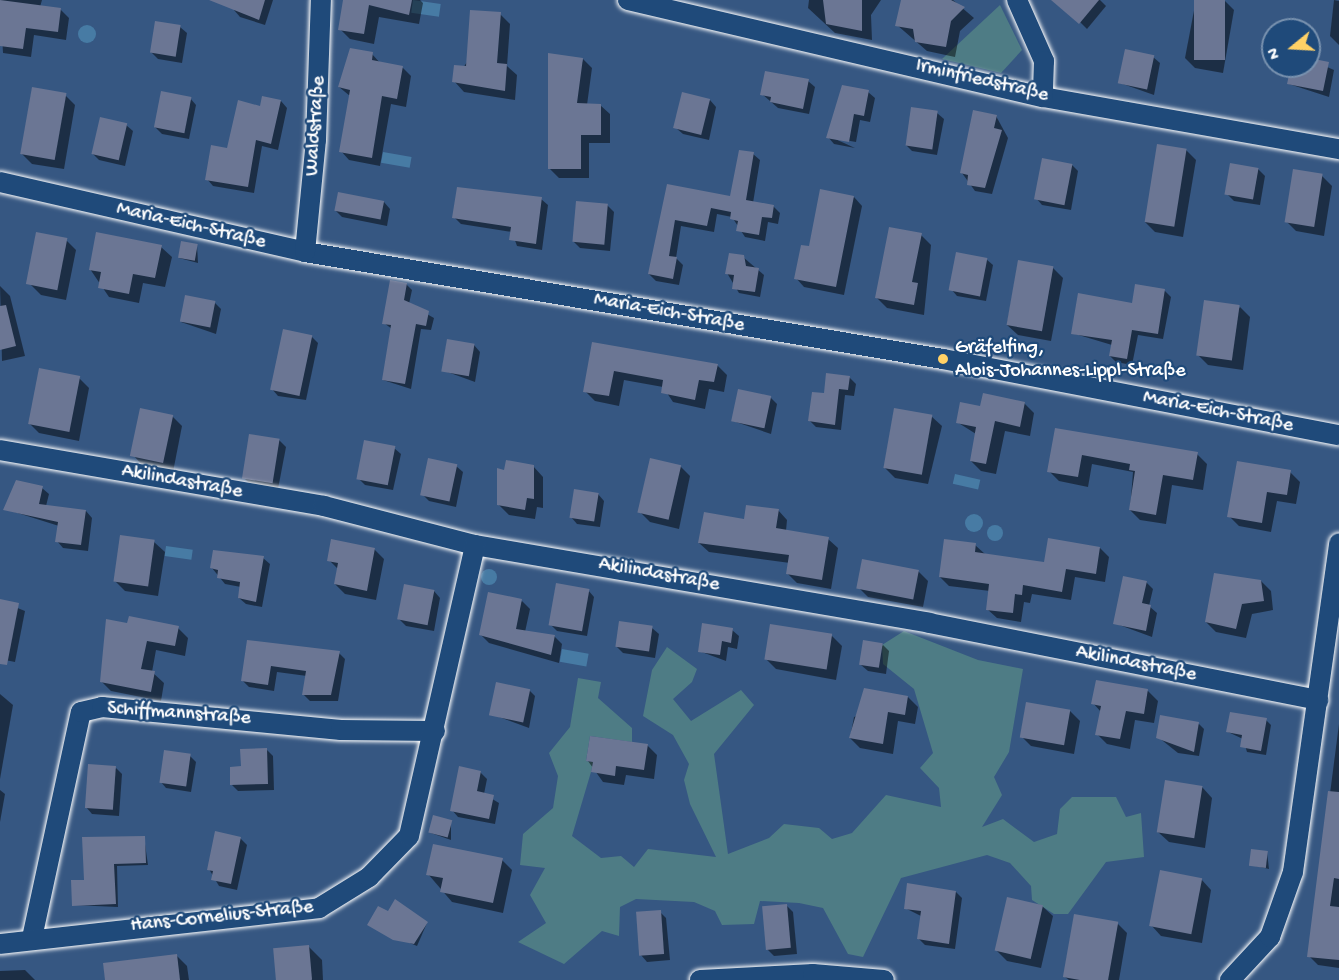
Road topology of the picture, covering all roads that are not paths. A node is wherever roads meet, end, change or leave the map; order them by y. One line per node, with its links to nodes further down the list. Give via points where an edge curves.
1 (321, 0): 7 (street, Waldstraße, via 316,140)
2 (628, 0): 4 (street, Irminfriedstraße)
3 (1017, 0): 4 (street, via 1044,60)
4 (1043, 97): 5 (street, Irminfriedstraße)
5 (1339, 149)
6 (0, 182): 7 (street, Maria-Eich-Straße)
7 (305, 252): 8 (street, Maria-Eich-Straße, via 943,359)
8 (1339, 435)
9 (0, 450): 11 (street, Akilindastraße, via 324,506)
10 (1339, 543): 12 (street)
11 (475, 545): 12 (street, Akilindastraße, via 929,623); 13 (street, Hans-Cornelius-Straße)
12 (1318, 700): 18 (street, via 1285,904 1270,937)
13 (435, 731): 14 (street, Hans-Cornelius-Straße, via 409,836 369,877 319,908); 14 (street, Schiffmannstraße, via 341,730 102,707 81,712)
14 (32, 938): 15 (street, Hans-Cornelius-Straße)
15 (0, 944)
16 (700, 980): 17 (street, via 813,974)
17 (884, 980)
18 (1230, 980)

